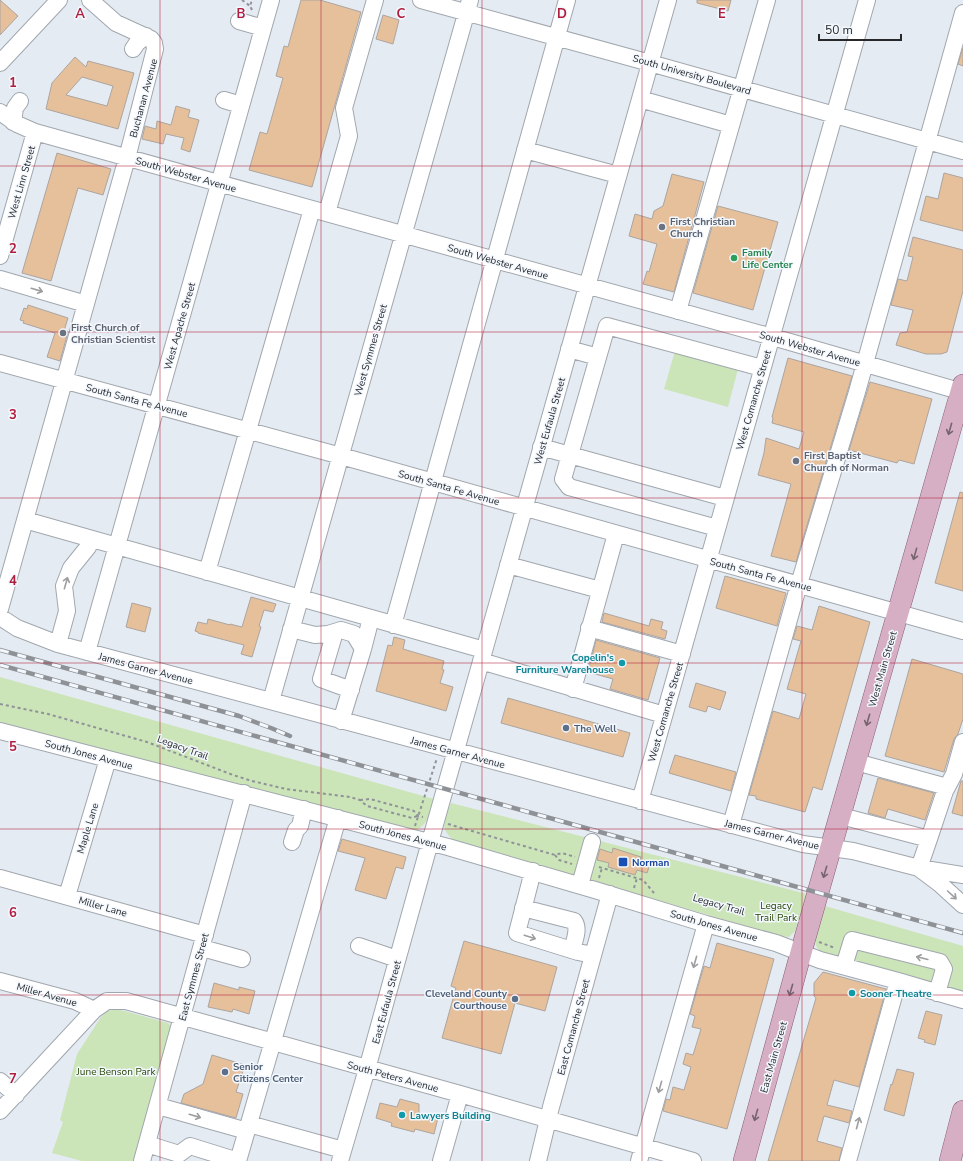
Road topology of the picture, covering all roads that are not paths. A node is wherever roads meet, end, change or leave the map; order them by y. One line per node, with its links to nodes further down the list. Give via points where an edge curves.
1 (60, 0): 19 (street)
2 (90, 0): 15 (street, via 113,16 116,23)
3 (271, 0): 13 (street, West Apache Street)
4 (375, 0): 36 (street, via 344,108 349,136)
5 (567, 0): 16 (street)
6 (668, 0): 18 (street, West Eufaula Street)
7 (767, 0): 20 (street)
8 (866, 0): 26 (street, West Comanche Street)
9 (428, 1): 10 (street, South University Boulevard)
10 (468, 6): 16 (street, South University Boulevard); 37 (street, West Symmes Street)
11 (963, 13): 14 (street)
12 (239, 22): 13 (street)
13 (263, 28): 24 (street, West Apache Street)
14 (961, 30): 30 (street)
15 (146, 36): 17 (street); 33 (street, Buchanan Avenue, via 154,43 155,49)
16 (557, 37): 18 (street, South University Boulevard); 31 (street)
17 (133, 49)
18 (650, 62): 20 (street, South University Boulevard); 21 (street, West Eufaula Street)
19 (0, 63)
20 (741, 88): 26 (street, South University Boulevard); 28 (street)
21 (640, 99): 28 (street); 34 (street, West Eufaula Street)
22 (224, 100): 24 (street)
23 (20, 101): 27 (street, via 15,108)
24 (241, 105): 35 (street, West Apache Street)
25 (0, 112): 27 (street, South Webster Avenue)
26 (835, 114): 30 (street, South University Boulevard); 44 (street, West Comanche Street)
27 (13, 122): 29 (street, South Webster Avenue)
28 (731, 126): 43 (street)
29 (35, 132): 33 (street, South Webster Avenue); 38 (street, West Linn Street)
30 (927, 140): 32 (street, South University Boulevard); 48 (street)
31 (525, 150): 34 (street); 39 (street)
32 (963, 150)
33 (127, 158): 35 (street, South Webster Avenue); 42 (street, Buchanan Avenue)
34 (618, 175): 41 (street, West Eufaula Street)
35 (219, 184): 36 (street, South Webster Avenue); 52 (street, West Apache Street)
36 (319, 211): 37 (street, South Webster Avenue); 53 (street)
37 (403, 234): 39 (street, South Webster Avenue); 56 (street, West Symmes Street)
38 (0, 256)
39 (495, 260): 41 (street, South Webster Avenue); 57 (street)
40 (0, 279): 42 (street, one-way to 42)
41 (587, 286): 43 (street, South Webster Avenue); 45 (street, West Eufaula Street)
42 (86, 304): 50 (street, Buchanan Avenue)
43 (678, 311): 44 (street, South Webster Avenue)
44 (771, 337): 48 (street, South Webster Avenue); 49 (street, West Comanche Street)
45 (569, 349): 46 (street); 54 (street, West Eufaula Street)
46 (598, 357): 49 (street, via 606,326); 55 (street)
47 (0, 363): 50 (street, South Santa Fe Avenue)
48 (865, 364): 51 (street, South Webster Avenue); 68 (street)
49 (762, 368): 58 (street, West Comanche Street)
50 (64, 380): 52 (street, South Santa Fe Avenue); 60 (street, Buchanan Avenue)
51 (962, 390): 71 (main road, West Main Street, one-way to 71)
52 (156, 405): 53 (street, South Santa Fe Avenue); 64 (street, West Apache Street)
53 (248, 431): 56 (street, South Santa Fe Avenue); 67 (street)
54 (541, 447): 55 (street); 59 (street, West Eufaula Street)
55 (570, 455): 58 (street); 61 (street, via 563,479 569,487)
56 (341, 456): 57 (street, South Santa Fe Avenue); 70 (street, West Symmes Street)
57 (432, 482): 59 (street, South Santa Fe Avenue); 74 (street)
58 (725, 498): 61 (street, West Comanche Street)
59 (524, 508): 62 (street, South Santa Fe Avenue); 66 (street, West Eufaula Street)
60 (25, 520): 63 (street); 72 (street, Buchanan Avenue)
61 (717, 528): 65 (street, West Comanche Street)
62 (616, 534): 65 (street, South Santa Fe Avenue); 69 (street)
63 (89, 543): 64 (street); 79 (street, one-way to 63, via 67,611 64,586 75,563)
64 (115, 551): 67 (street); 81 (street, West Apache Street)
65 (708, 560): 68 (street, South Santa Fe Avenue); 82 (street, West Comanche Street)
66 (508, 565): 69 (street); 83 (street, West Eufaula Street)
67 (207, 572): 70 (street)
68 (798, 584): 71 (street, South Santa Fe Avenue); 100 (street)
69 (600, 590): 75 (street)
70 (300, 598): 73 (street); 76 (street, West Symmes Street)
71 (898, 613): 77 (street, South Santa Fe Avenue); 93 (main road, West Main Street, one-way to 93)
72 (1, 615): 79 (street, James Garner Avenue, via 28,633)
73 (371, 618): 74 (street); 80 (street)
74 (393, 624): 83 (street)
75 (589, 628): 82 (street); 84 (street)
76 (291, 629): 78 (street, via 315,635); 86 (street, West Symmes Street)
77 (963, 631)
78 (335, 632): 80 (street, via 341,630 354,634); 85 (street, via 321,679)
79 (58, 644): 81 (street, James Garner Avenue)
80 (363, 649): 85 (street)
81 (87, 652): 86 (street, James Garner Avenue)
82 (682, 654): 87 (street, West Comanche Street)
83 (482, 656): 84 (street); 91 (street, West Eufaula Street)
84 (573, 688): 87 (street)
85 (351, 690): 88 (street)
86 (271, 701): 88 (street, James Garner Avenue)
87 (664, 716): 96 (street, West Comanche Street)
88 (341, 721): 91 (street, James Garner Avenue)
89 (0, 730): 92 (street, South Jones Avenue)
90 (963, 742): 94 (street, via 954,774)
91 (456, 751): 96 (street, James Garner Avenue); 102 (street, West Eufaula Street)
92 (108, 759): 95 (street, South Jones Avenue); 112 (street, Maple Lane)
93 (856, 762): 94 (street); 98 (main road, West Main Street)
94 (947, 787): 101 (street)
95 (244, 794): 97 (street, South Jones Avenue); 116 (street, East Symmes Street)
96 (640, 801): 100 (street, James Garner Avenue)
97 (304, 809): 99 (street, South Jones Avenue); 104 (street, via 300,826 304,830)
98 (841, 816): 101 (street); 105 (main road, West Main Street)
99 (338, 818): 102 (street, South Jones Avenue); 130 (street)
100 (731, 824): 105 (street, James Garner Avenue, via 802,844)
101 (929, 839): 106 (street)
102 (430, 842): 107 (street, South Jones Avenue); 122 (street, East Eufaula Street)
103 (592, 842): 110 (street)
104 (296, 843)
105 (832, 848): 106 (street, James Garner Avenue); 119 (main road, West Main Street, one-way to 119)
106 (919, 868): 108 (street, James Garner Avenue); 113 (street, James Garner Avenue, one-way to 113)
107 (533, 871): 110 (street, South Jones Avenue); 114 (street)
108 (963, 875)
109 (0, 878): 112 (street, Miller Lane)
110 (580, 885): 111 (street, South Jones Avenue)
111 (610, 894): 115 (street, South Jones Avenue); 120 (street, East Comanche Street)
112 (67, 896): 116 (street, Miller Lane)
113 (963, 905)
114 (524, 908): 118 (street, via 574,922 577,930); 118 (street, one-way to 118, via 517,933)
115 (706, 924): 119 (street, South Jones Avenue); 141 (street, one-way to 141)
116 (203, 942): 121 (street, Miller Lane); 129 (street, East Symmes Street)
117 (359, 946): 122 (street)
118 (572, 950): 120 (street)
119 (802, 952): 123 (street, South Jones Avenue); 149 (main road, East Main Street, one-way to 149)
120 (593, 955): 138 (street, East Comanche Street)
121 (242, 959)
122 (397, 959): 131 (street, East Eufaula Street)
123 (844, 966): 125 (street, South Jones Avenue); 126 (street, one-way to 123, via 944,969 940,962 852,940)
124 (0, 981): 128 (street, Miller Avenue, via 75,1001)
125 (898, 981): 126 (street, South Jones Avenue); 150 (street, one-way to 125)
126 (937, 993): 127 (street, South Jones Avenue)
127 (963, 1000)
128 (94, 1010): 129 (street, South Peters Avenue, via 106,1001 126,1002); 134 (street)
129 (182, 1018): 130 (street, South Peters Avenue); 135 (street, East Symmes Street)
130 (273, 1043): 131 (street, South Peters Avenue); 139 (street)
131 (367, 1069): 133 (street, South Peters Avenue); 142 (street, East Eufaula Street)
132 (0, 1080): 134 (street)
133 (460, 1094): 138 (street, South Peters Avenue); 146 (street)
134 (16, 1095): 136 (street)
135 (158, 1106): 139 (street, one-way to 139); 140 (street, East Symmes Street)
136 (0, 1111)
137 (963, 1111): 151 (main road)
138 (549, 1120): 141 (street, South Peters Avenue); 147 (street, East Comanche Street)
139 (248, 1127): 142 (street); 145 (street)
140 (147, 1144): 143 (street); 144 (street, East Symmes Street)
141 (641, 1154): 148 (street, South Peters Avenue)
142 (342, 1156)
143 (180, 1157): 145 (street, via 190,1146)
144 (142, 1161)
145 (238, 1161)
146 (441, 1161)
147 (538, 1161)
148 (693, 1161)
149 (744, 1161)
150 (848, 1161)
151 (950, 1161)

